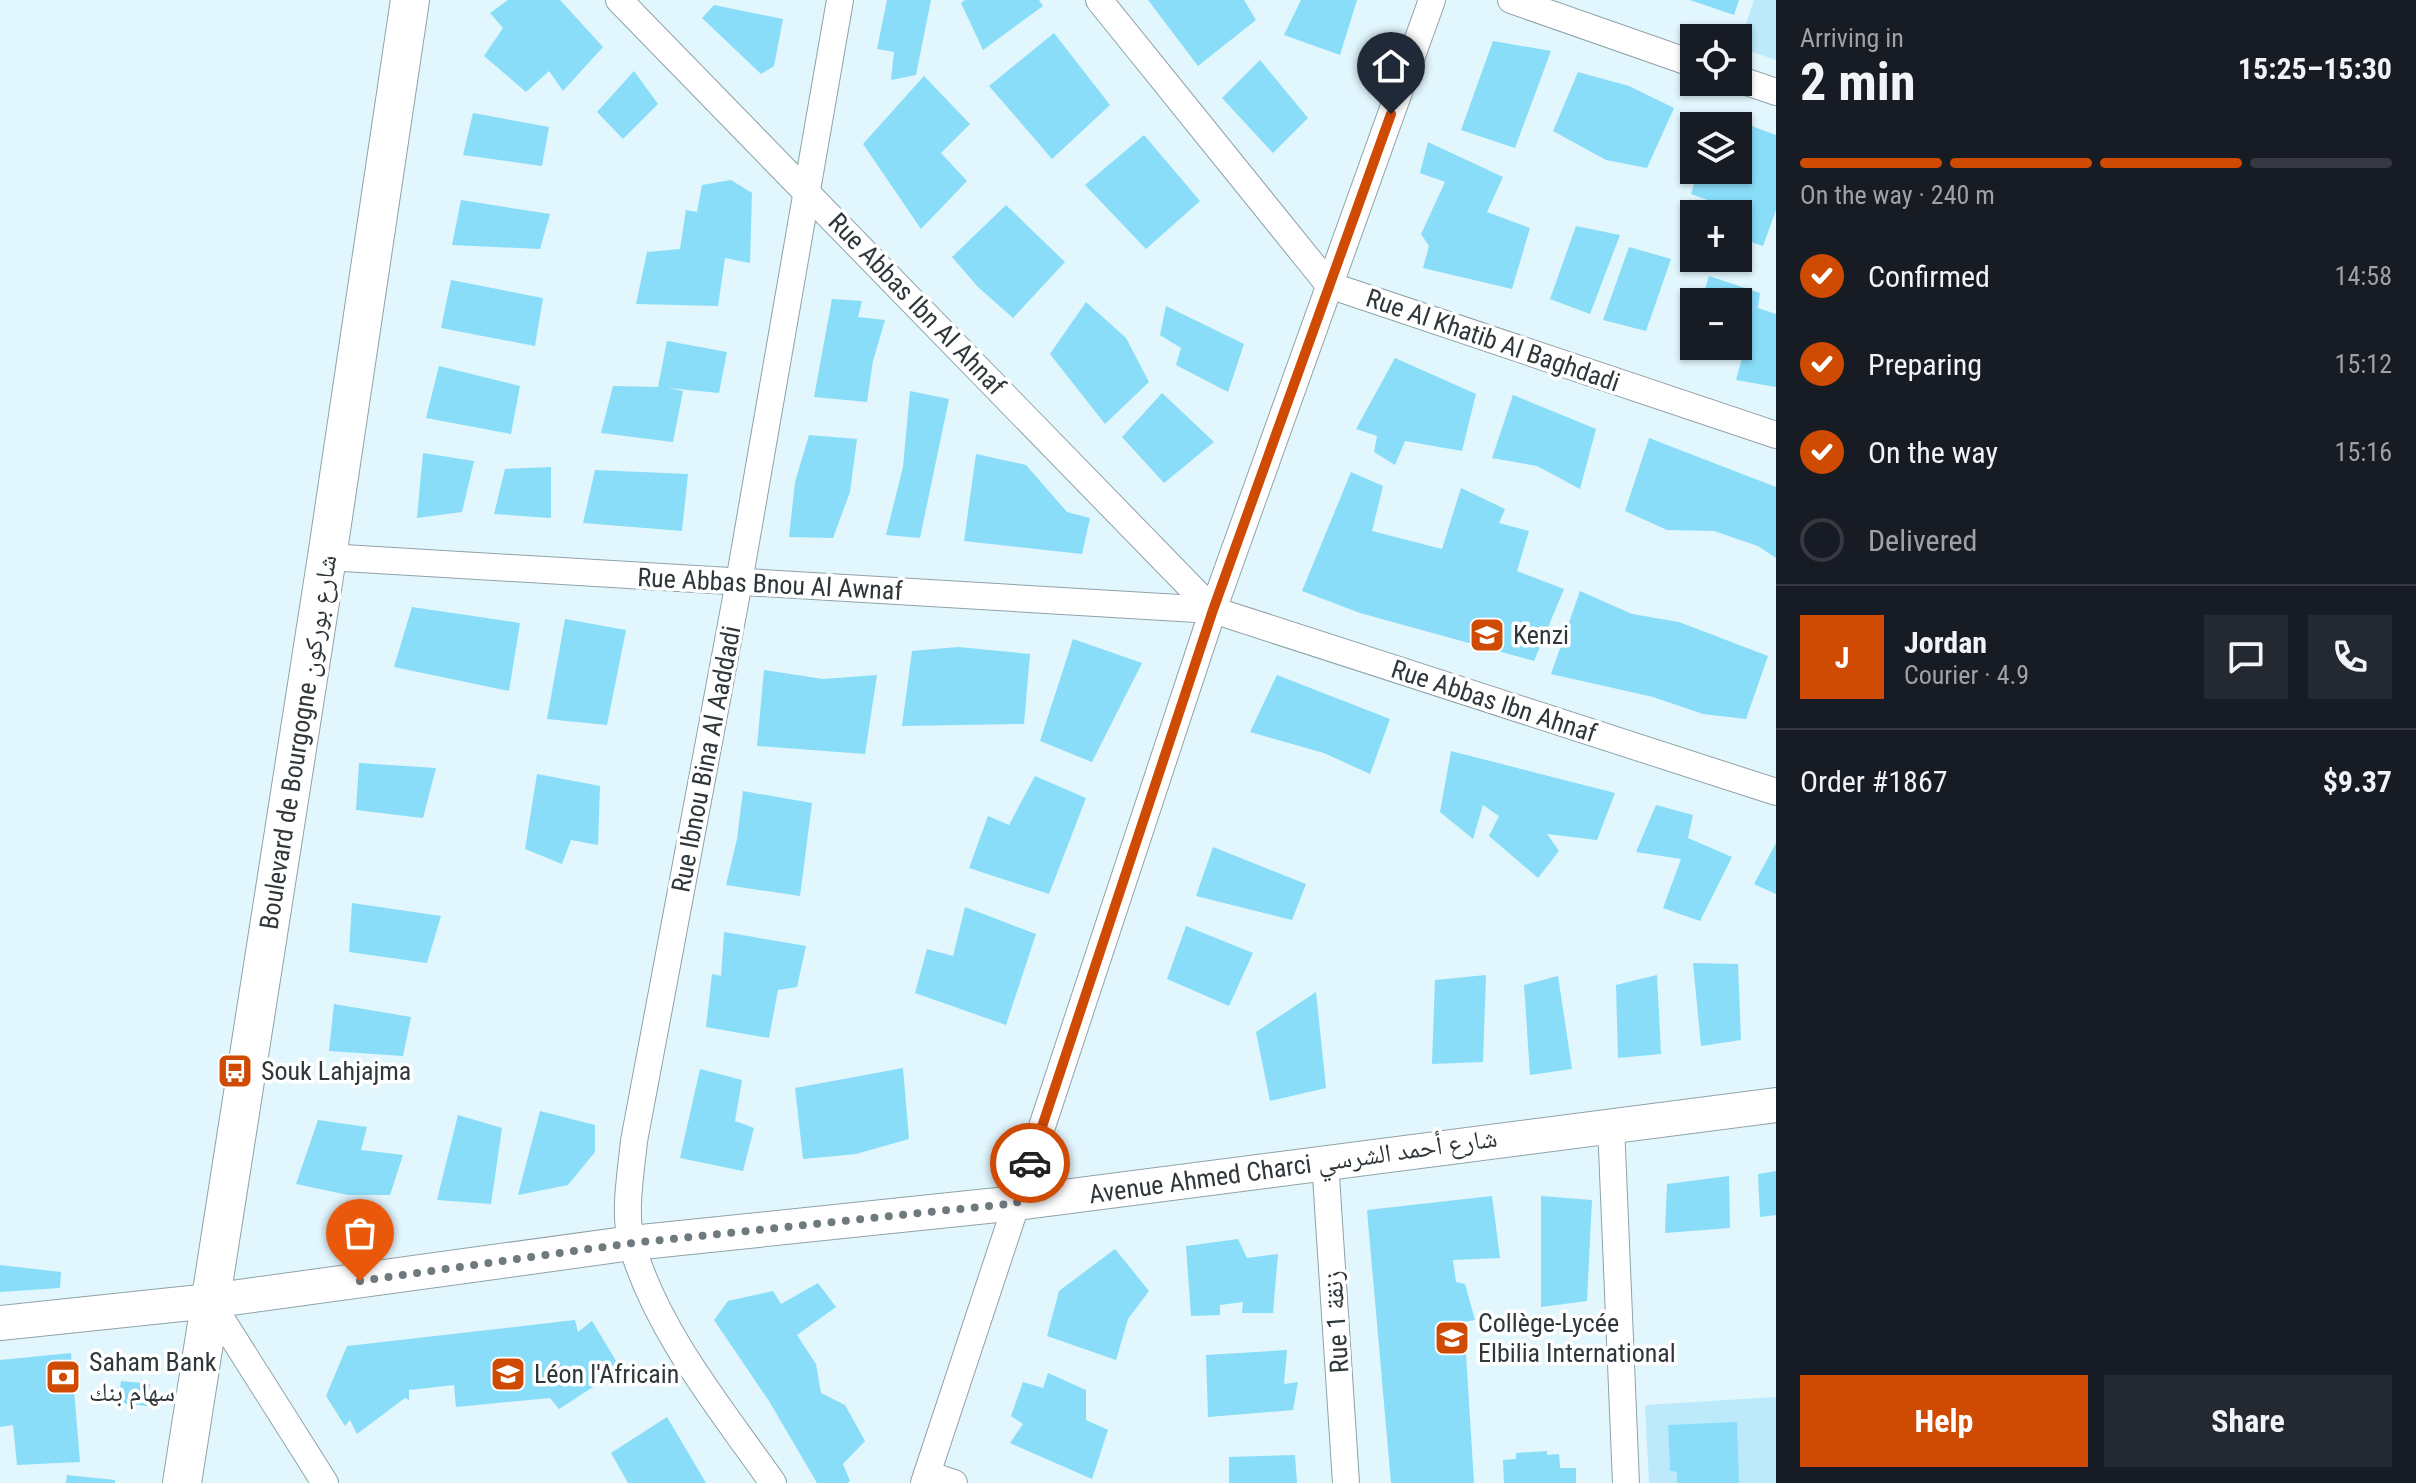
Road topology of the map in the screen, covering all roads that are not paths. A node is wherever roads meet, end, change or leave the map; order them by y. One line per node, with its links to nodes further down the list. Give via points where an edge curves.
1 (410, 0): 13 (main road, Boulevard de Bourgogne شارع بوركون)
2 (619, 0): 10 (street, Rue Abbas Ibn Al Ahnaf)
3 (840, 0): 10 (street, Rue Ibnou Bina Al Aaddadi)
4 (1099, 0): 11 (street)
5 (1432, 0): 11 (street)
6 (1511, 0): 7 (street)
7 (1680, 59)
8 (1752, 84): 9 (street)
9 (1776, 92)
10 (805, 188): 14 (street, Rue Ibnou Bina Al Aaddadi); 15 (street, Rue Abbas Ibn Al Ahnaf)
11 (1329, 285): 12 (street, Rue Al Khatib Al Baghdadi); 15 (street)
12 (1776, 435)
13 (327, 557): 14 (street, Rue Abbas Bnou Al Awnaf); 22 (main road, Boulevard de Bourgogne شارع بوركون)
14 (739, 582): 15 (street, Rue Abbas Bnou Al Awnaf); 21 (street, Rue Ibnou Bina Al Aaddadi, via 634,1141 629,1186)
15 (1213, 610): 16 (street, Rue Abbas Ibn Ahnaf); 20 (street)
16 (1776, 792)
17 (1776, 1105): 18 (street, Avenue Ahmed Charci شارع أحمد الشرسي)
18 (1611, 1125): 19 (street, Avenue Ahmed Charci شارع أحمد الشرسي); 30 (street)
19 (1325, 1161): 20 (street, Avenue Ahmed Charci شارع أحمد الشرسي); 29 (street, Rue 1 زنقة)
20 (1017, 1203): 21 (street, Avenue Ahmed Charci شارع أحمد الشرسي); 24 (street)
21 (632, 1243): 22 (street, Avenue Ahmed Charci شارع أحمد الشرسي); 27 (street, Rue Ibnou Bina Al Aaddadi, via 678,1341)
22 (210, 1301): 23 (street, Avenue Ahmed Charci شارع أحمد الشرسي); 25 (main road, Boulevard de Bourgogne شارع بوركون); 26 (street)
23 (0, 1323)
24 (925, 1478): 28 (street)
25 (182, 1483)
26 (325, 1483)
27 (773, 1483)
28 (954, 1483)
29 (1346, 1483)
30 (1626, 1483)

